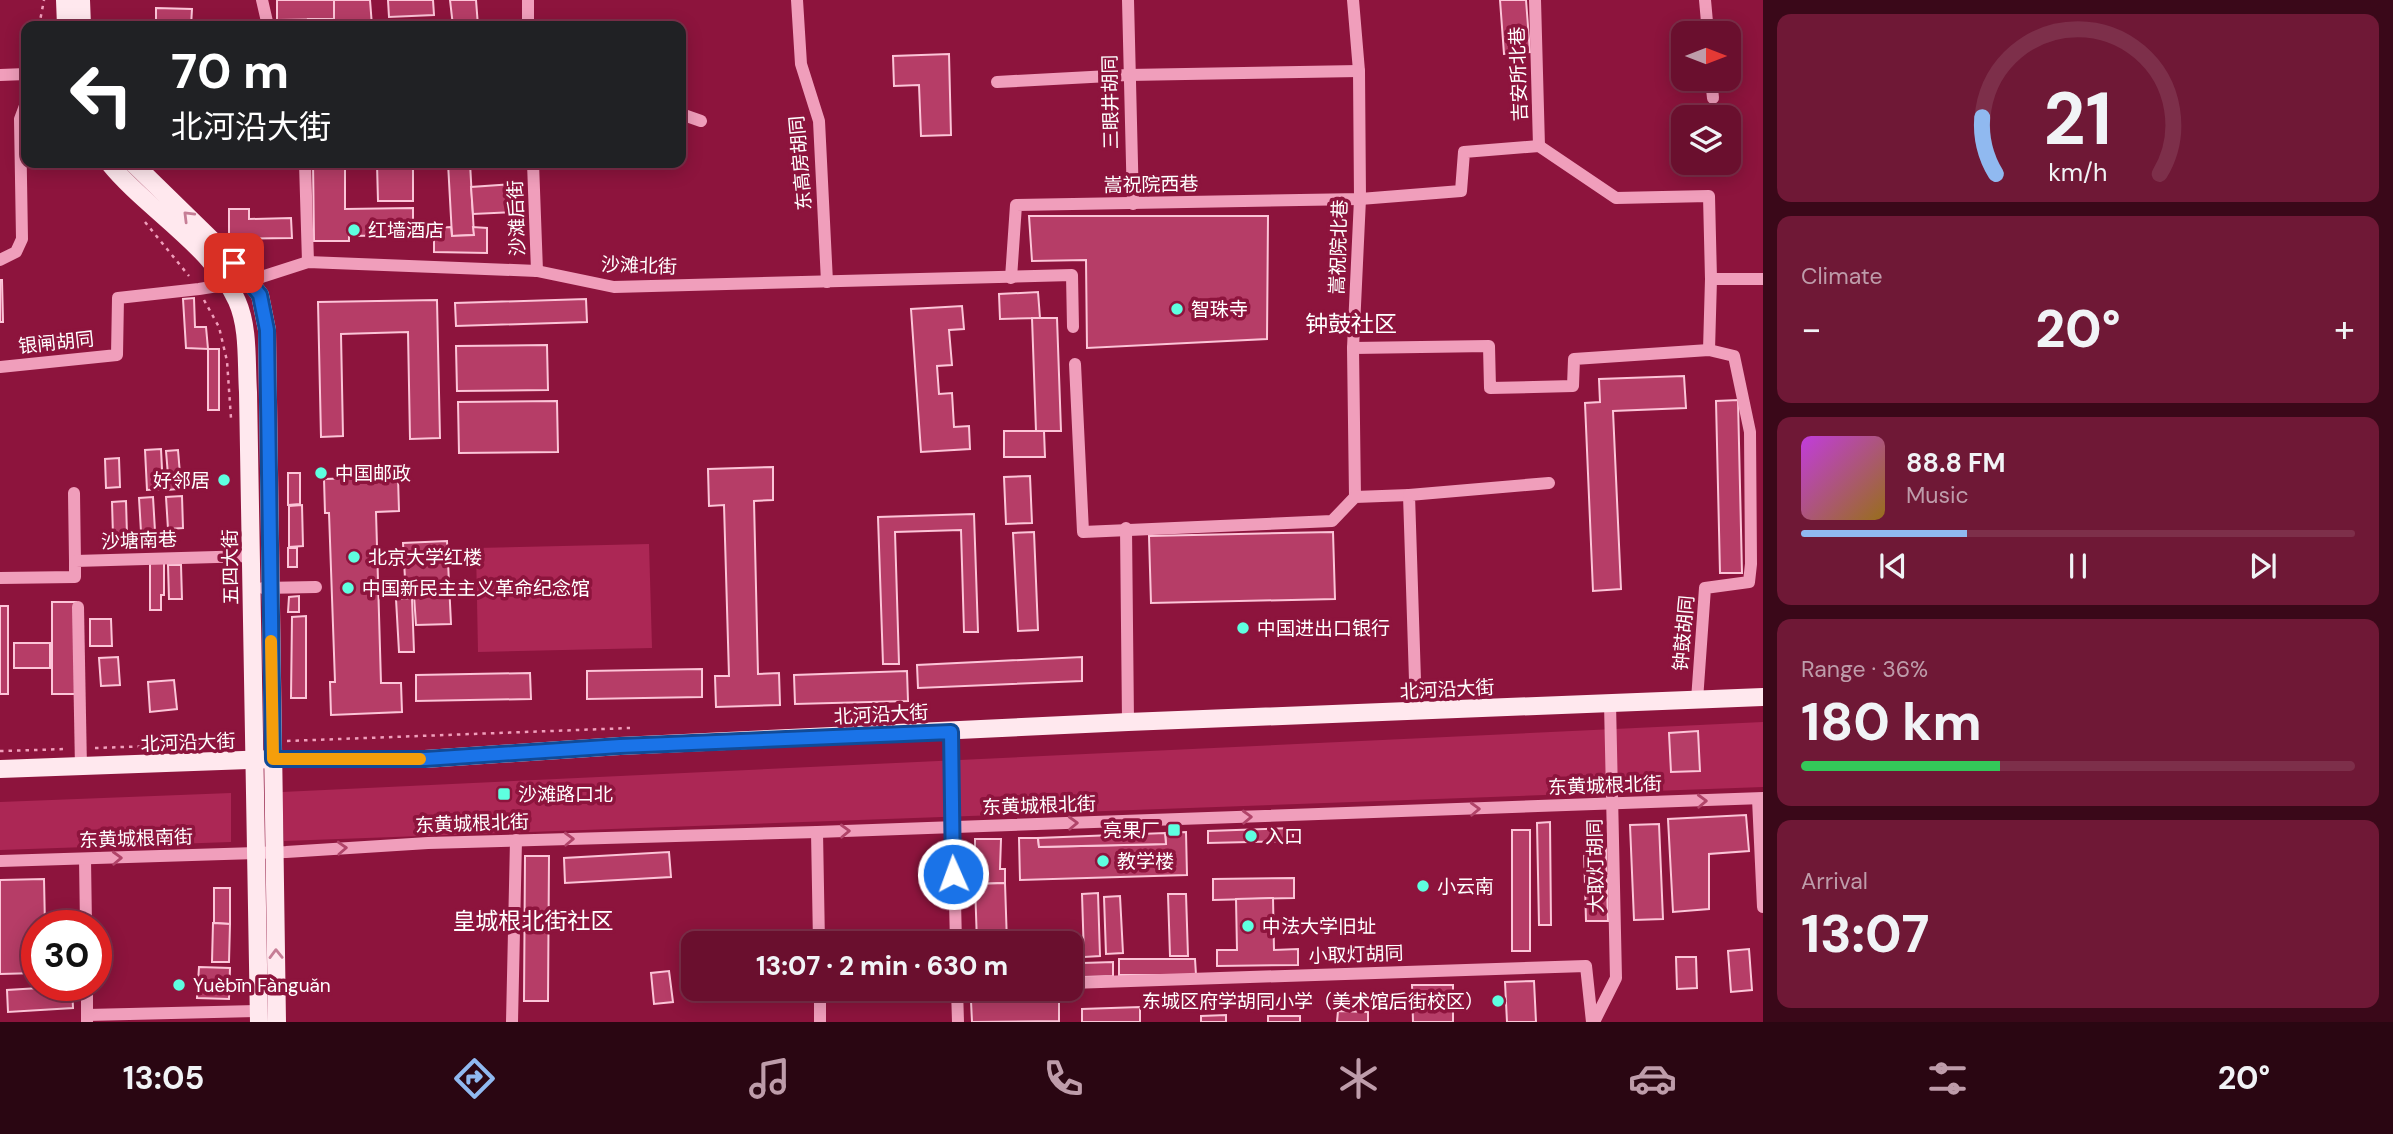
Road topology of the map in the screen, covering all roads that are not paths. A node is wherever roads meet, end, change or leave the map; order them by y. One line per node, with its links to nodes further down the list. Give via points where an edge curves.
1 (65, 0): 10 (main road)
2 (81, 0): 11 (main road)
3 (262, 0): 12 (street)
4 (528, 0): 13 (street)
5 (797, 0): 39 (street, 东高房胡同, via 801,64 819,121)
6 (1128, 0): 18 (street, 三眼井胡同)
7 (1353, 0): 15 (street, 嵩祝院北巷)
8 (1535, 0): 25 (street, 吉安所北巷)
9 (1706, 0): 14 (street)
10 (66, 21)
11 (82, 21)
12 (267, 21)
13 (528, 21)
14 (1707, 21)
15 (1359, 71): 18 (street); 30 (street, 嵩祝院北巷)
16 (21, 74): 17 (street)
17 (0, 75)
18 (1128, 75): 19 (street); 31 (street, 三眼井胡同)
19 (997, 82)
20 (1712, 91): 21 (street)
21 (1713, 98)
22 (21, 116): 32 (street, via 22,239 16,252)
23 (686, 116): 24 (street)
24 (701, 121)
25 (1539, 146): 30 (street, 嵩祝院西巷, via 1464,152 1461,191); 36 (street, via 1616,198 1709,196)
26 (114, 168): 40 (main road, 五四大街)
27 (138, 168): 38 (main road, 五四大街, one-way to 27)
28 (305, 168): 33 (street)
29 (533, 168): 34 (street, 沙滩后街)
30 (1360, 199): 31 (street, 嵩祝院西巷); 42 (street, 嵩祝院北巷)
31 (1133, 204): 35 (street, 嵩祝院西巷, via 1016,205)
32 (0, 260)
33 (308, 262): 34 (street, 沙滩北街); 38 (street, 沙滩北街)
34 (537, 271): 39 (street, 沙滩北街, via 614,287)
35 (1011, 278): 39 (street, 沙滩北街); 41 (street, 沙滩北街, via 1072,275)
36 (1711, 279): 37 (street); 43 (street)
37 (1763, 279)
38 (249, 281): 40 (street, 沙滩北街); 58 (main road, 五四大街, via 260,295 267,330)
39 (827, 282)
40 (229, 285): 45 (street, 银闸胡同, via 118,298 117,355); 52 (main road, 五四大街, via 242,318 246,348)
41 (1073, 327)
42 (1353, 348): 43 (street, via 1489,346 1490,388 1573,386 1574,359); 50 (street, 嵩祝院北巷)
43 (1709, 350): 46 (street, via 1734,356)
44 (1075, 364): 51 (street, via 1083,532)
45 (0, 367)
46 (1757, 431): 54 (street)
47 (1549, 483): 49 (street)
48 (74, 494): 53 (street)
49 (1409, 495): 50 (street); 63 (street)
50 (1355, 497): 51 (street, via 1332,521)
51 (1126, 528): 64 (street)
52 (252, 556): 53 (street, 沙塘南巷); 57 (main road, 五四大街)
53 (75, 561): 55 (street, 沙塘南巷, via 75,577)
54 (1757, 564): 61 (street, 钟鼓胡同, via 1749,582 1705,588)
55 (0, 579)
56 (316, 587): 58 (street)
57 (252, 588): 58 (street); 66 (main road, 五四大街)
58 (271, 588): 66 (main road, 五四大街)
59 (78, 607): 67 (street)
60 (1763, 697): 61 (main road, 北河沿大街)
61 (1698, 700): 62 (main road, 北河沿大街)
62 (1610, 704): 63 (main road, 北河沿大街); 70 (street, 大取灯胡同)
63 (1416, 711): 64 (main road, 北河沿大街)
64 (1128, 722): 65 (main road, 北河沿大街)
65 (951, 732): 66 (main road, 北河沿大街, via 425,759); 71 (street)
66 (264, 760): 67 (main road, 北河沿大街); 74 (main road, 五四大街); 74 (main road, 五四大街, via 256,828)
67 (81, 768): 68 (main road, 北河沿大街)
68 (0, 769)
69 (1761, 798): 70 (street, 东黄城根北街, one-way to 69); 77 (street)
70 (1614, 804): 71 (street, 东黄城根北街, one-way to 70); 91 (street, 大取灯胡同, via 1616,978)
71 (952, 827): 72 (street, 东黄城根北街, one-way to 71); 80 (street)
72 (817, 832): 73 (street, 东黄城根北街, one-way to 72); 79 (street)
73 (516, 840): 74 (street, 东黄城根北街, one-way to 73); 88 (street)
74 (265, 852): 75 (street, 东黄城根南街, one-way to 74); 85 (main road, 五四大街); 87 (main road, 五四大街, one-way to 74)
75 (85, 859): 76 (street, 东黄城根南街); 78 (street)
76 (0, 861)
77 (1763, 907)
78 (86, 910)
79 (819, 931)
80 (956, 931)
81 (1083, 983): 91 (street, 小取灯胡同, via 1586,966)
82 (87, 1001): 86 (street)
83 (820, 1001): 89 (street)
84 (957, 1001): 90 (street)
85 (258, 1016): 86 (street)
86 (87, 1019)
87 (277, 1022)
88 (512, 1022)
89 (820, 1022)
90 (958, 1022)
91 (1593, 1022)

